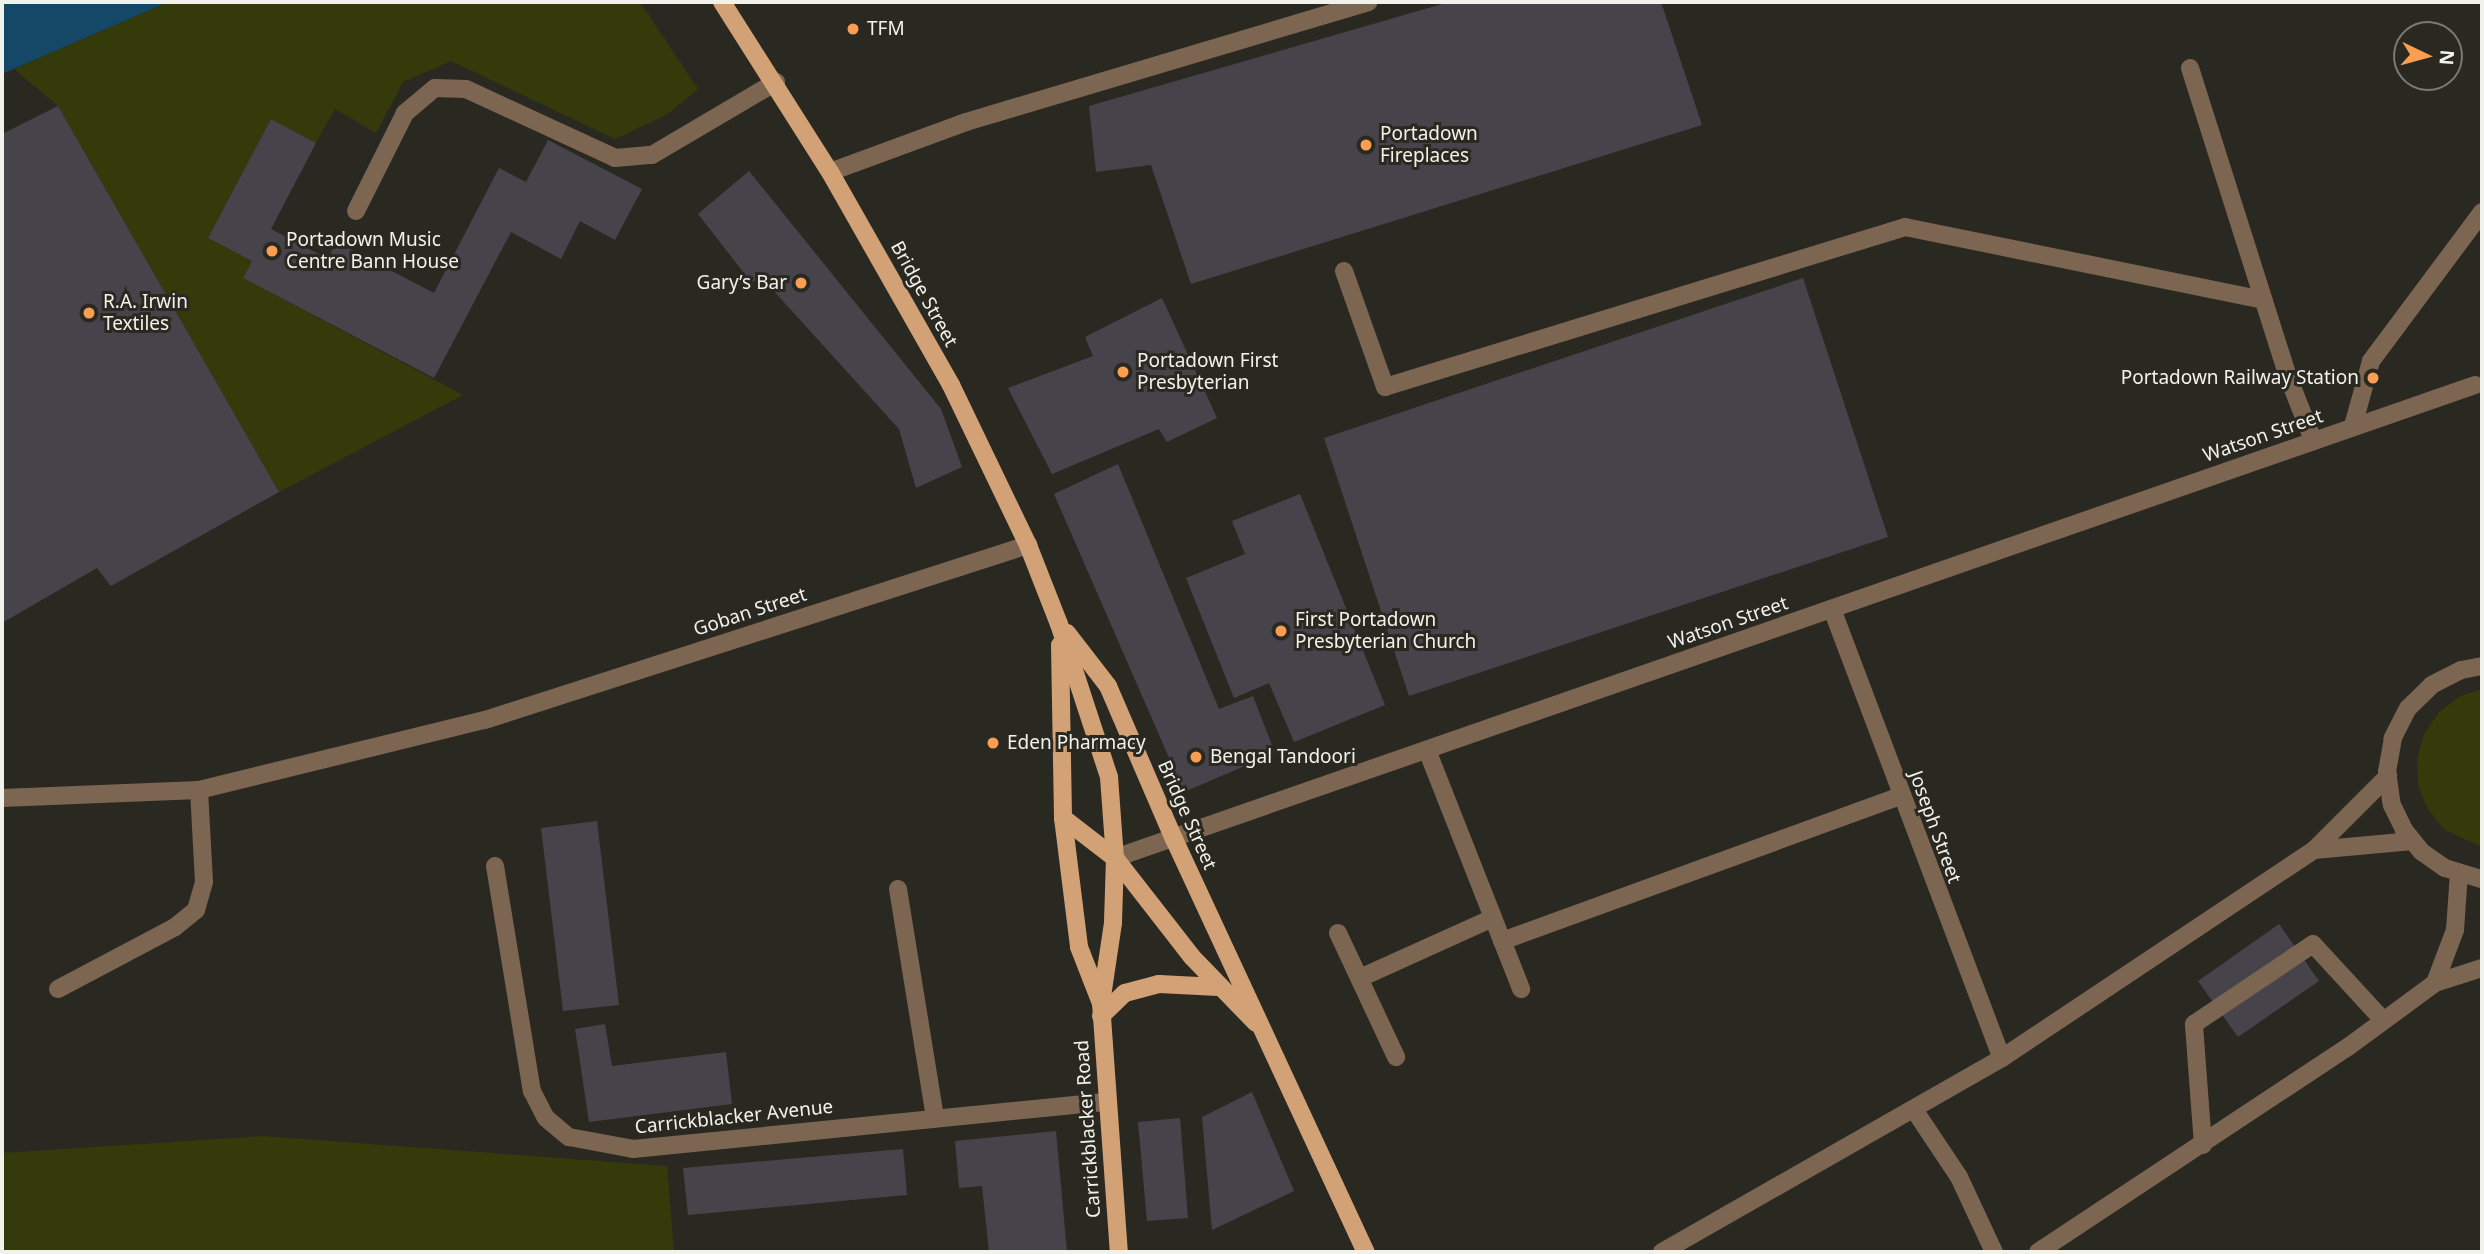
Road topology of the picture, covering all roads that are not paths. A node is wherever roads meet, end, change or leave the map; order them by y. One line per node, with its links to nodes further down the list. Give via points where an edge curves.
1 (722, 2): 4 (main road, Bridge Street)
2 (1369, 2): 5 (street, via 966,122)
3 (2190, 68): 9 (street)
4 (776, 82): 5 (main road, Bridge Street); 6 (street, via 652,155 615,158 466,89 435,88 405,113)
5 (830, 172): 13 (main road, Bridge Street, via 951,385)
6 (356, 211)
7 (2482, 212): 11 (street, via 2371,361)
8 (1344, 271): 9 (street, via 1385,387 1905,227)
9 (2264, 300): 12 (street)
10 (2474, 385): 11 (street, Watson Street)
11 (2353, 426): 12 (street, Watson Street)
12 (2313, 440): 14 (street, Watson Street)
13 (1028, 545): 15 (main road, Bridge Street); 19 (street, Goban Street, via 485,720)
14 (1832, 609): 17 (street, Watson Street); 20 (street, Joseph Street)
15 (1059, 624): 22 (main road, Bridge Street); 23 (main road, Bridge Street, via 1108,686); 26 (main road, Bridge Street, via 1109,777)
16 (2482, 666): 18 (street, via 2461,670 2432,685 2408,708 2393,738)
17 (1427, 750): 23 (street, Watson Street); 31 (street)
18 (2388, 776): 24 (street, via 2392,805); 25 (street)
19 (199, 790): 21 (street, Goban Street); 38 (street, via 204,882 196,910 175,927)
20 (1901, 796): 33 (street); 44 (street, Joseph Street)
21 (2, 798)
22 (1063, 818): 26 (main road, Bridge Street); 40 (main road, Carrickblacker Road, via 1079,947)
23 (1174, 839): 26 (street, Watson Street); 42 (main road, Bridge Street)
24 (2413, 841): 25 (street); 28 (street, via 2422,852)
25 (2314, 850): 44 (street)
26 (1115, 858): 37 (main road, Bridge Street); 40 (main road, Carrickblacker Road, via 1113,923)
27 (495, 866): 47 (street, Carrickblacker Avenue, via 532,1091 546,1118 569,1137 633,1149)
28 (2459, 873): 29 (street); 36 (street, via 2455,930)
29 (2482, 879)
30 (898, 889): 47 (street)
31 (1493, 918): 33 (street); 35 (street)
32 (1338, 933): 35 (street)
33 (1502, 941): 39 (street)
34 (2482, 968): 36 (street)
35 (1360, 978): 43 (street)
36 (2435, 983): 41 (street)
37 (1218, 987): 40 (main road, via 1148,987 1125,993); 42 (main road, Bridge Street)
38 (58, 989)
39 (1521, 989)
40 (1101, 1009): 45 (main road, Carrickblacker Road)
41 (2384, 1020): 48 (street); 48 (street, via 2313,944 2194,1024)
42 (1264, 1030): 50 (main road, Bridge Street)
43 (1396, 1057)
44 (2002, 1058): 46 (street)
45 (1107, 1102): 47 (street, Carrickblacker Avenue); 49 (main road, Carrickblacker Road)
46 (1915, 1111): 51 (street); 52 (street, via 1959,1177)
47 (935, 1118)
48 (2203, 1145): 53 (street)
49 (1119, 1252)
50 (1366, 1252)
51 (1662, 1252)
52 (1994, 1252)
53 (2038, 1252)

